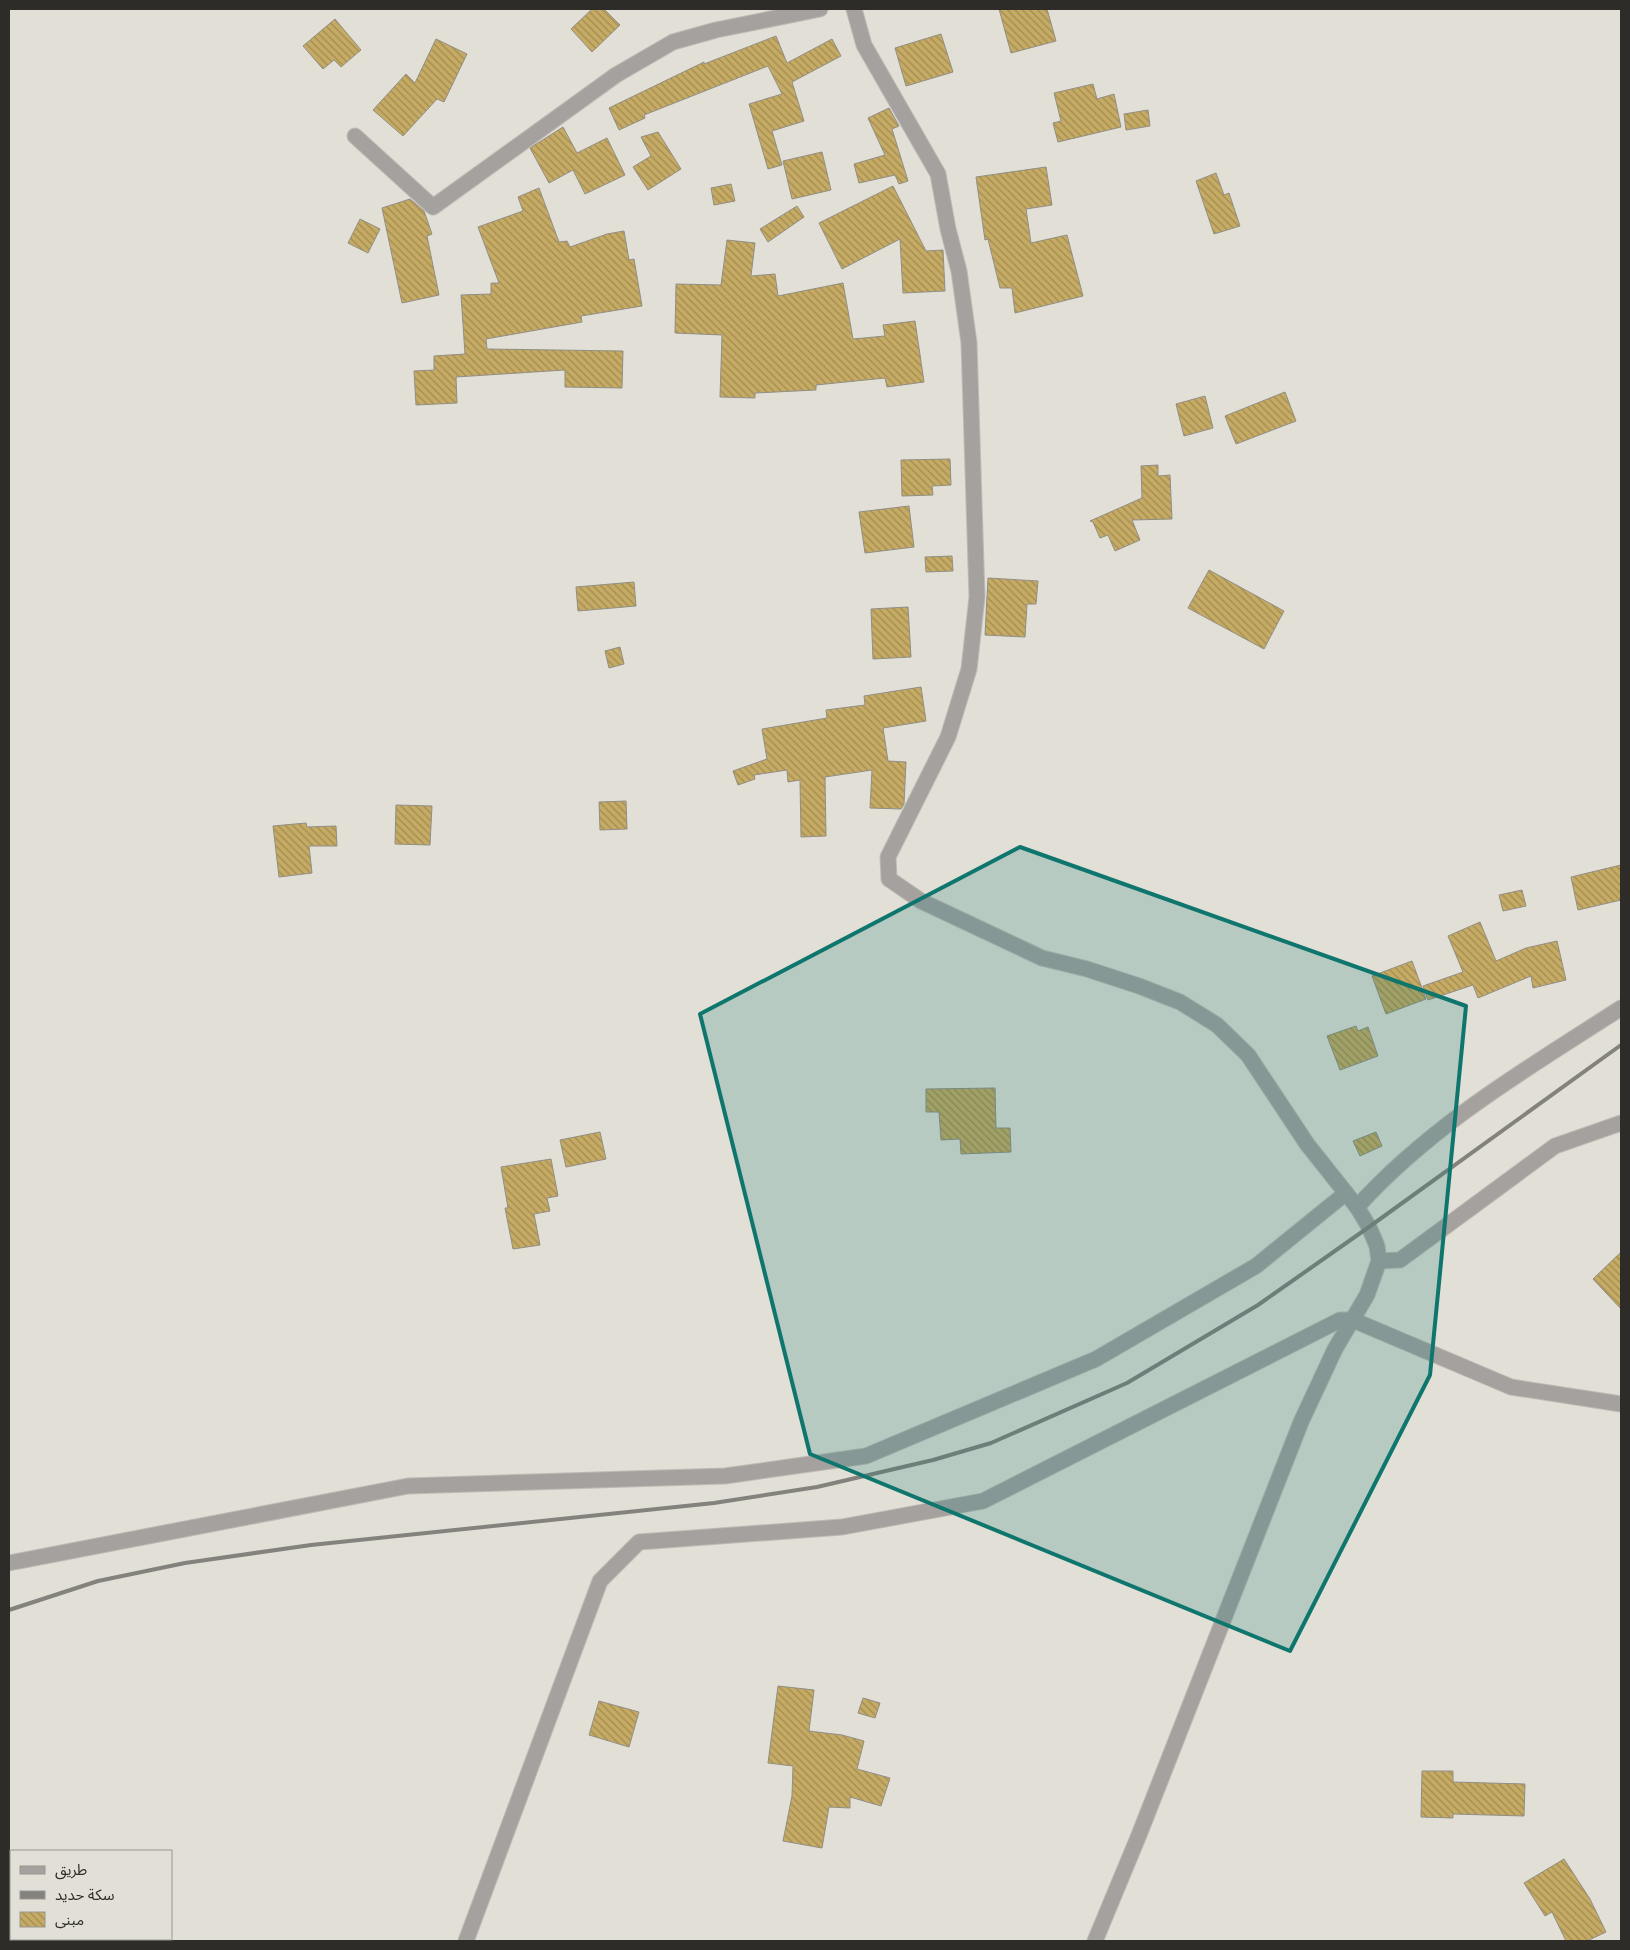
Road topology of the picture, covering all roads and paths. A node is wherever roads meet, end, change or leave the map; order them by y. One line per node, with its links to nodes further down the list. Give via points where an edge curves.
1 (820, 9): 3 (street, via 673,42 616,75 433,208)
2 (854, 9): 6 (street, via 864,45 938,174 959,271 969,343 977,597 969,669 948,737 888,857 889,879 921,901 1042,958 1139,986 1180,1002 1217,1025 1248,1055 1307,1144)
3 (355, 136)
4 (1621, 1008): 7 (street, via 1494,1089 1442,1127 1377,1184)
5 (1621, 1123): 8 (street, via 1555,1146 1400,1260)
6 (1346, 1192): 7 (street); 11 (street, via 1256,1266 1096,1359 866,1456 726,1476 408,1486)
7 (1357, 1207): 8 (street, via 1377,1246)
8 (1378, 1261): 9 (street, via 1367,1295)
9 (1352, 1320): 10 (street, via 1511,1387); 12 (street, via 1340,1320 983,1501 842,1527 639,1542 600,1580); 13 (street, via 1301,1422)
10 (1621, 1404)
11 (9, 1563)
12 (466, 1941)
13 (1095, 1941)

